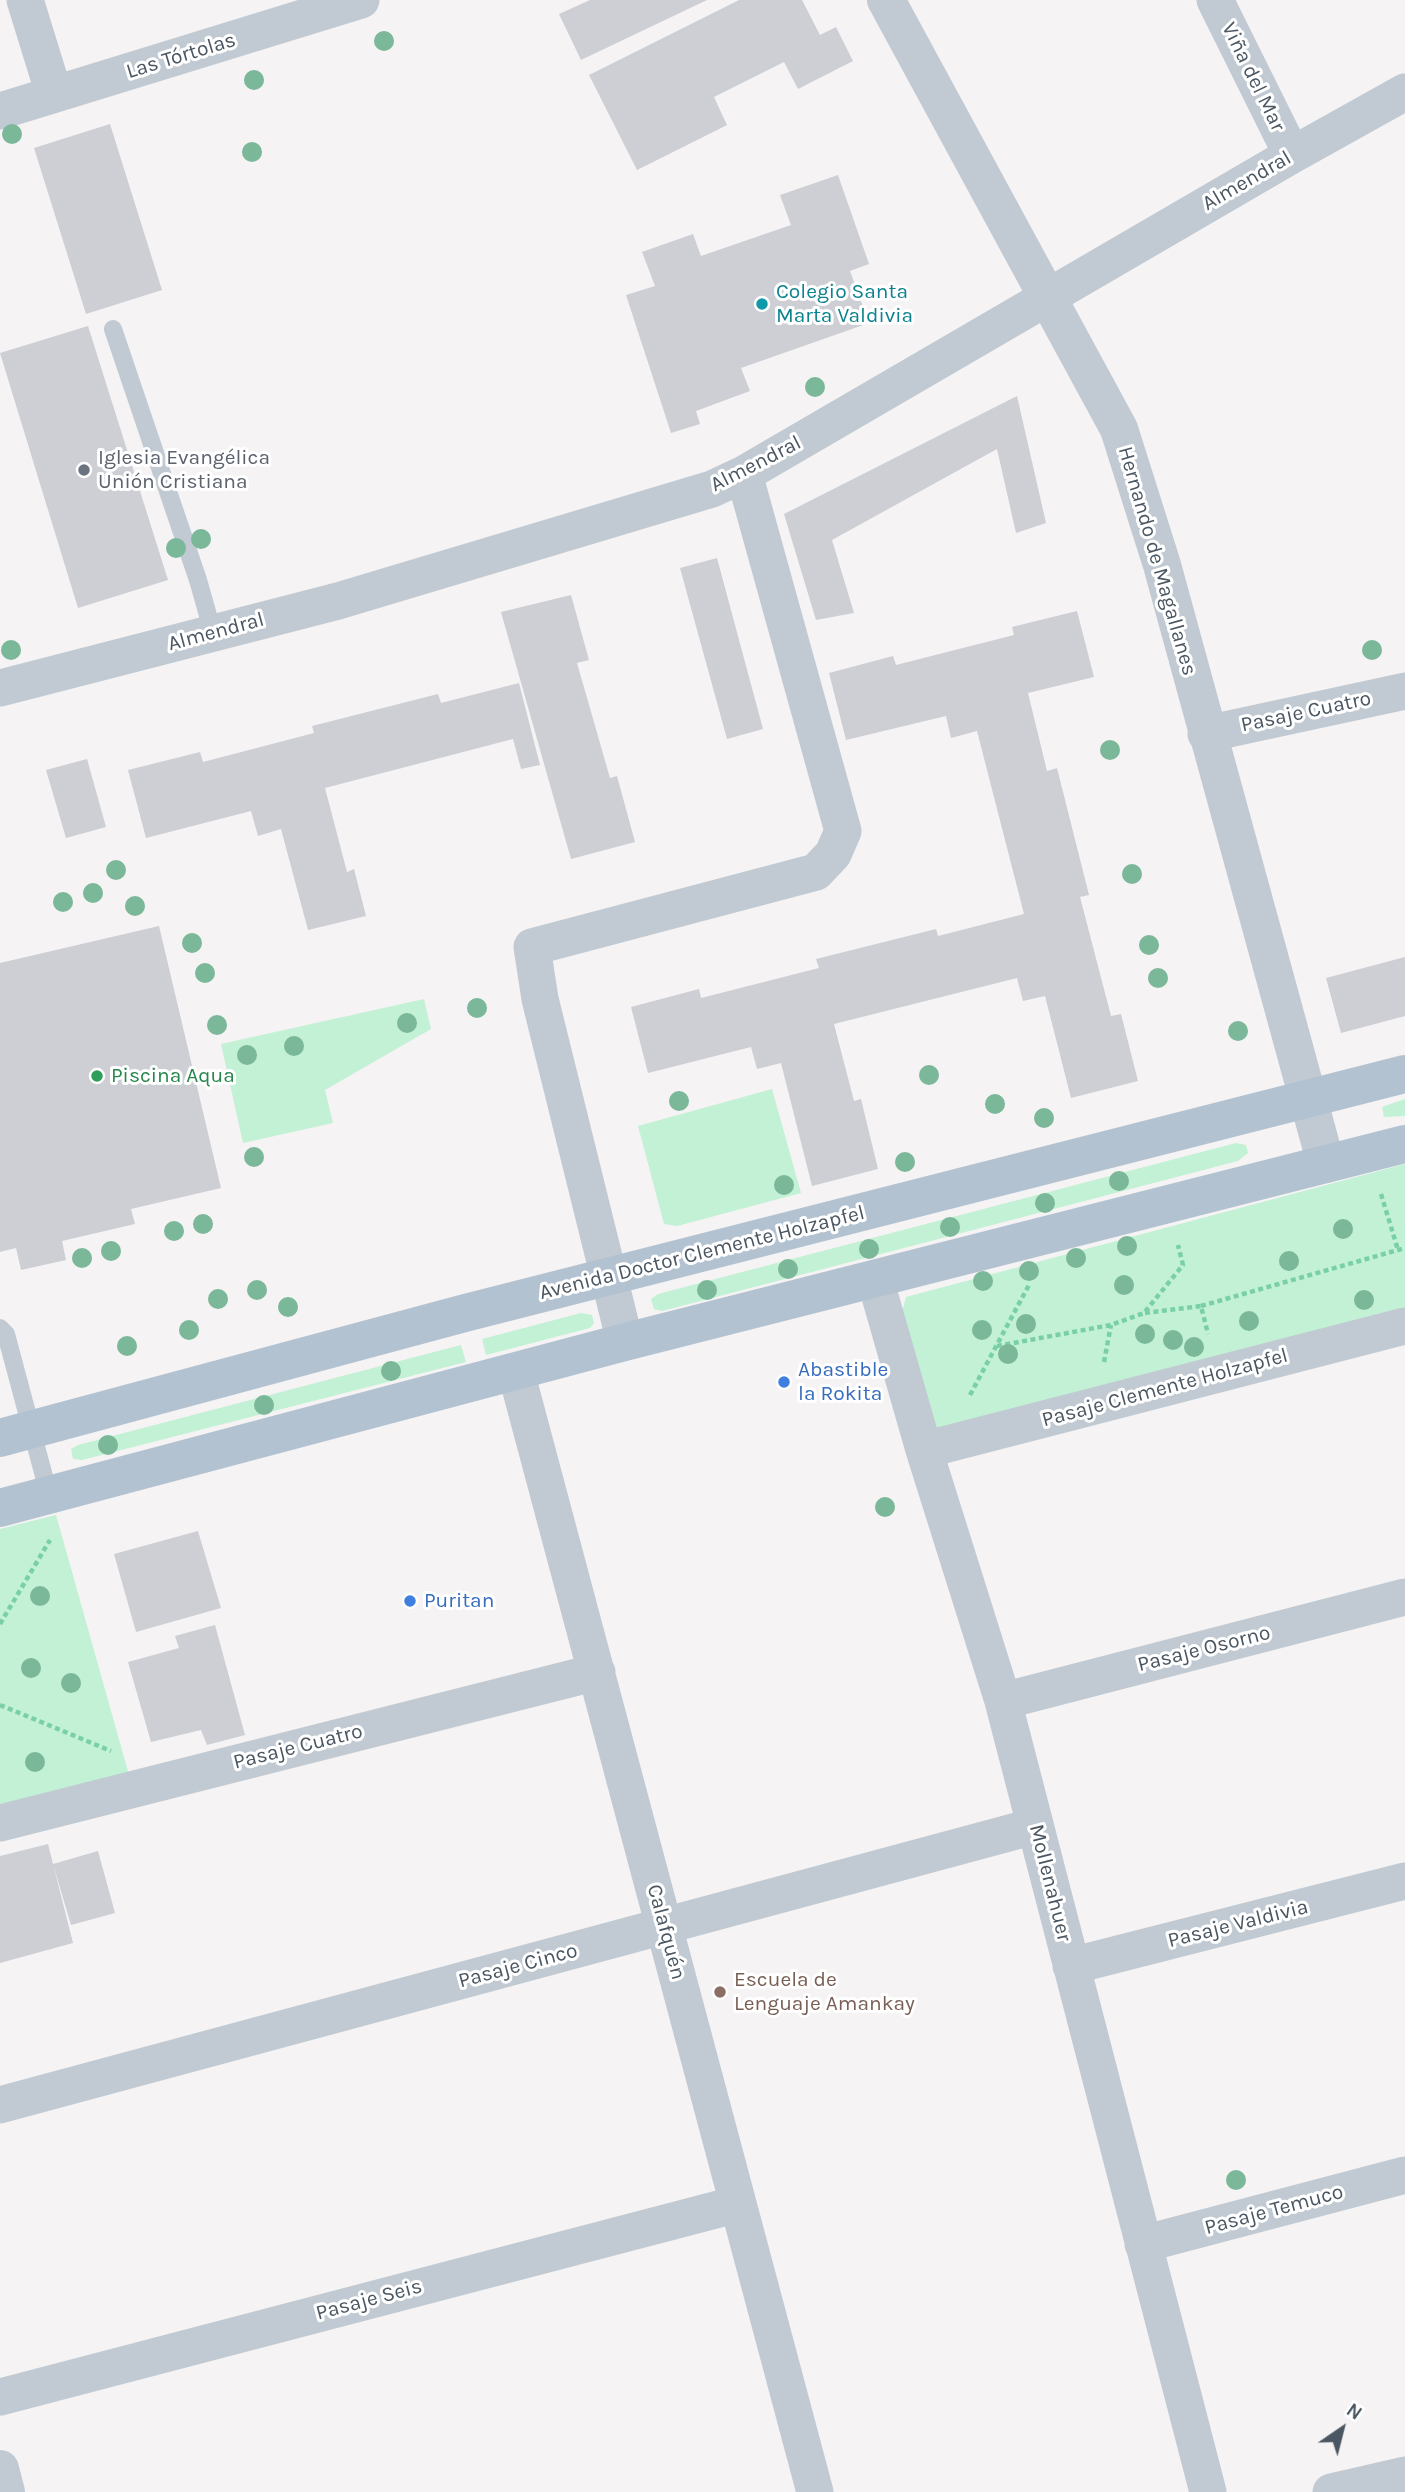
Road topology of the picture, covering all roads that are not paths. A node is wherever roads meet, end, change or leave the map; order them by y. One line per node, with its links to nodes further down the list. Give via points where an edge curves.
1 (25, 0): 6 (street)
2 (361, 0): 6 (street, Las Tórtolas)
3 (886, 0): 9 (street, Hernando de Magallanes)
4 (1215, 0): 8 (street, Viña del Mar)
5 (1405, 92): 8 (street, Almendral)
6 (54, 94): 7 (street, Las Tórtolas)
7 (0, 111)
8 (1292, 155): 9 (street, Almendral)
9 (1047, 299): 11 (street, Almendral); 15 (street, Hernando de Magallanes, via 1119,429 1162,565)
10 (113, 329): 12 (lane)
11 (744, 474): 12 (street, Almendral, via 712,489); 20 (street, via 843,831 833,854 816,872 532,947 540,999)
12 (213, 633): 13 (street, Almendral)
13 (0, 688)
14 (1405, 691): 15 (street, Pasaje Cuatro)
15 (1206, 734): 17 (street, Hernando de Magallanes)
16 (1405, 1073): 17 (main road, Avenida Doctor Clemente Holzapfel)
17 (1307, 1098): 19 (street, Hernando de Magallanes); 20 (main road, Avenida Doctor Clemente Holzapfel)
18 (1405, 1144): 19 (main road)
19 (1326, 1164): 21 (main road)
20 (609, 1277): 24 (street); 26 (main road, Avenida Doctor Clemente Holzapfel)
21 (875, 1279): 24 (main road); 27 (street, Mollenahuer)
22 (1405, 1326): 27 (street, Pasaje Clemente Holzapfel)
23 (0, 1328): 26 (lane, via 6,1334)
24 (625, 1342): 25 (main road)
25 (516, 1372): 28 (main road); 31 (street, Calafquén)
26 (16, 1434): 28 (lane)
27 (925, 1450): 32 (street, Mollenahuer)
28 (49, 1495): 29 (main road)
29 (0, 1508)
30 (1405, 1597): 32 (street, Pasaje Osorno)
31 (597, 1672): 33 (street, Pasaje Cuatro); 36 (street, Calafquén)
32 (1003, 1701): 34 (street, Mollenahuer)
33 (0, 1823)
34 (1035, 1826): 36 (street, Pasaje Cinco); 37 (street, Mollenahuer)
35 (1405, 1881): 37 (street, Pasaje Valdivia)
36 (664, 1927): 38 (street, Pasaje Cinco); 40 (street, Calafquén)
37 (1072, 1966): 41 (street, Mollenahuer)
38 (0, 2105)
39 (1405, 2175): 41 (street, Pasaje Temuco)
40 (738, 2204): 42 (street, Pasaje Seis); 45 (street, Calafquén)
41 (1143, 2244): 47 (street, Mollenahuer)
42 (0, 2397)
43 (0, 2469): 46 (street)
44 (1405, 2475): 48 (street)
45 (806, 2490)
46 (6, 2492)
47 (1208, 2492)
48 (1331, 2492)

